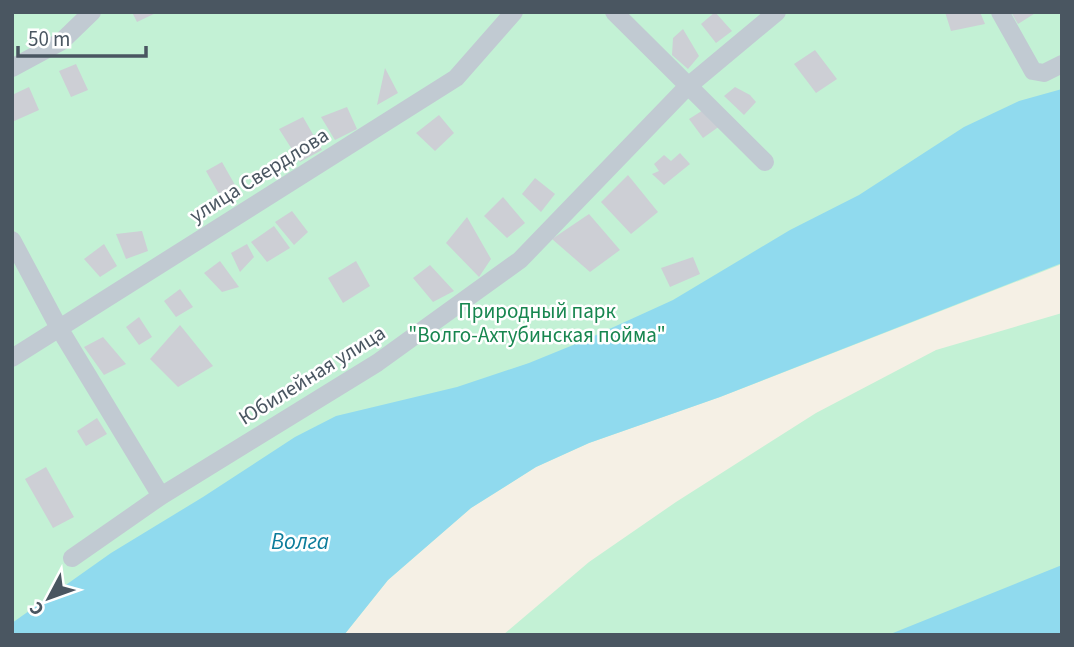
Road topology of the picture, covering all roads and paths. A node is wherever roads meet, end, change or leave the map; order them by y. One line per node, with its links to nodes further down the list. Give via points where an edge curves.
1 (92, 12): 7 (street, via 62,41)
2 (514, 12): 11 (street, улица Свердлова, via 456,78)
3 (614, 12): 8 (street)
4 (778, 12): 8 (street, Юбилейная улица)
5 (1000, 12): 6 (street, via 1033,71 1044,73)
6 (1062, 64)
7 (12, 68)
8 (687, 87): 9 (street); 13 (street, Юбилейная улица, via 520,260 377,363)
9 (765, 162)
10 (12, 240): 11 (street)
11 (59, 328): 12 (street, улица Свердлова); 13 (street)
12 (12, 358)
13 (161, 496): 14 (street, Юбилейная улица)
14 (72, 558)

